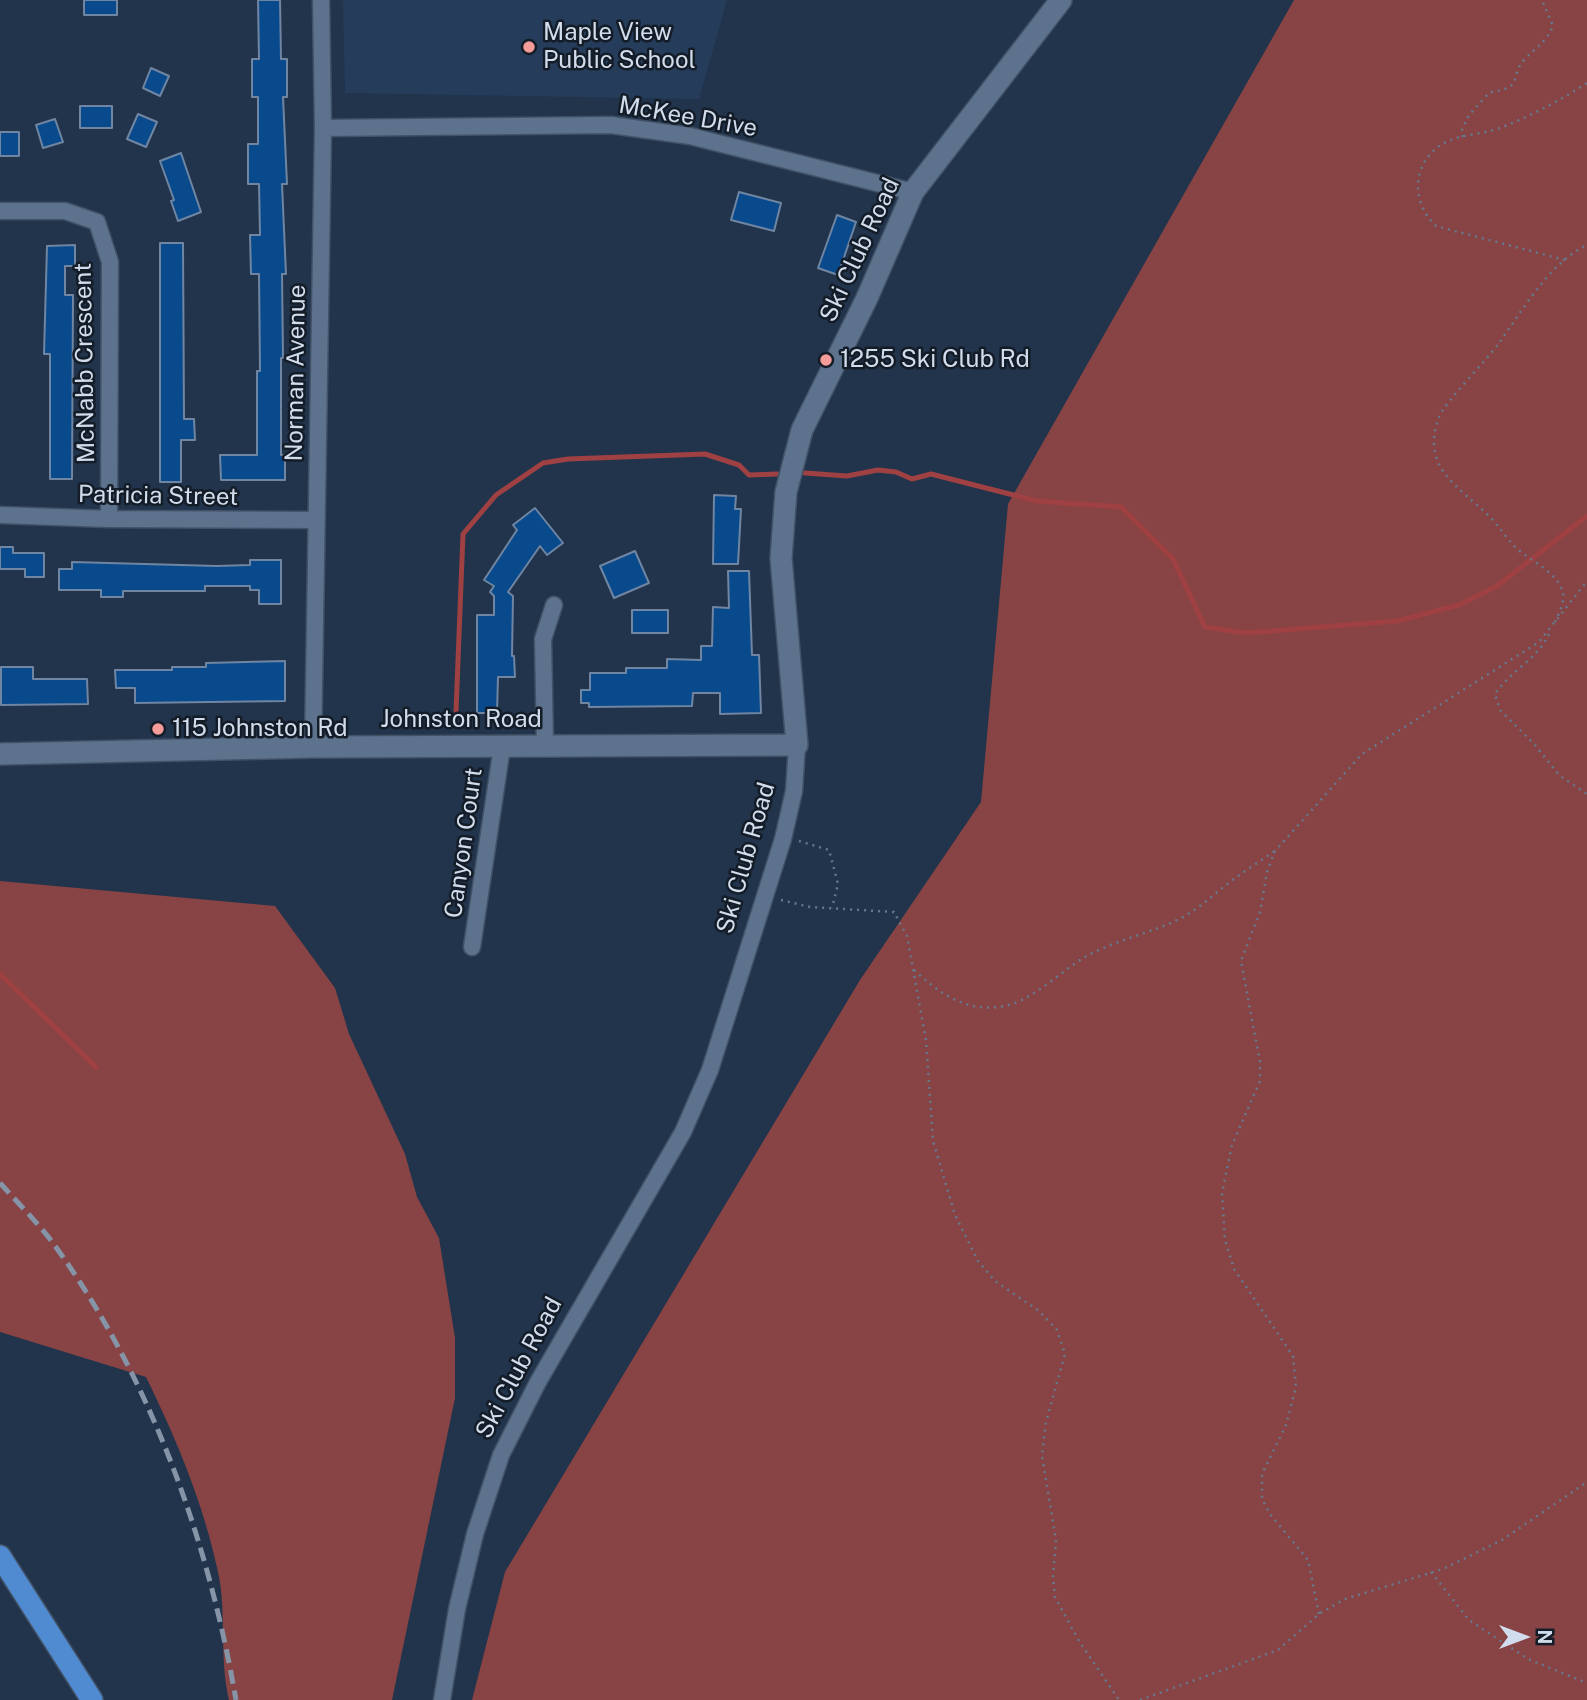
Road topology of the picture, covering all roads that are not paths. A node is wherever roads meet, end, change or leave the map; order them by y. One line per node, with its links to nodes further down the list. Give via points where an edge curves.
1 (321, 0): 3 (street, Norman Avenue)
2 (1061, 0): 4 (street, Ski Club Road)
3 (323, 128): 4 (street, McKee Drive, via 611,125 690,136); 8 (street, Norman Avenue)
4 (913, 192): 11 (street, Ski Club Road, via 802,430 786,492 781,558)
5 (0, 211): 7 (street, McNabb Crescent, via 65,211 97,222 110,262)
6 (0, 515): 7 (street, Patricia Street)
7 (110, 519): 8 (street, Patricia Street)
8 (316, 520): 12 (street, Norman Avenue)
9 (554, 605): 10 (street, via 543,639)
10 (545, 746): 11 (street, Johnston Road); 13 (street, Johnston Road)
11 (797, 746): 18 (street, Ski Club Road, via 794,791 783,839 710,1070 683,1132 538,1382 501,1455 475,1534)
12 (313, 747): 13 (street, Johnston Road); 14 (street, Johnston Road)
13 (502, 747): 15 (street, Canyon Court)
14 (0, 754)
15 (472, 947)
16 (0, 1556): 17 (main road)
17 (92, 1700)
18 (442, 1700)

